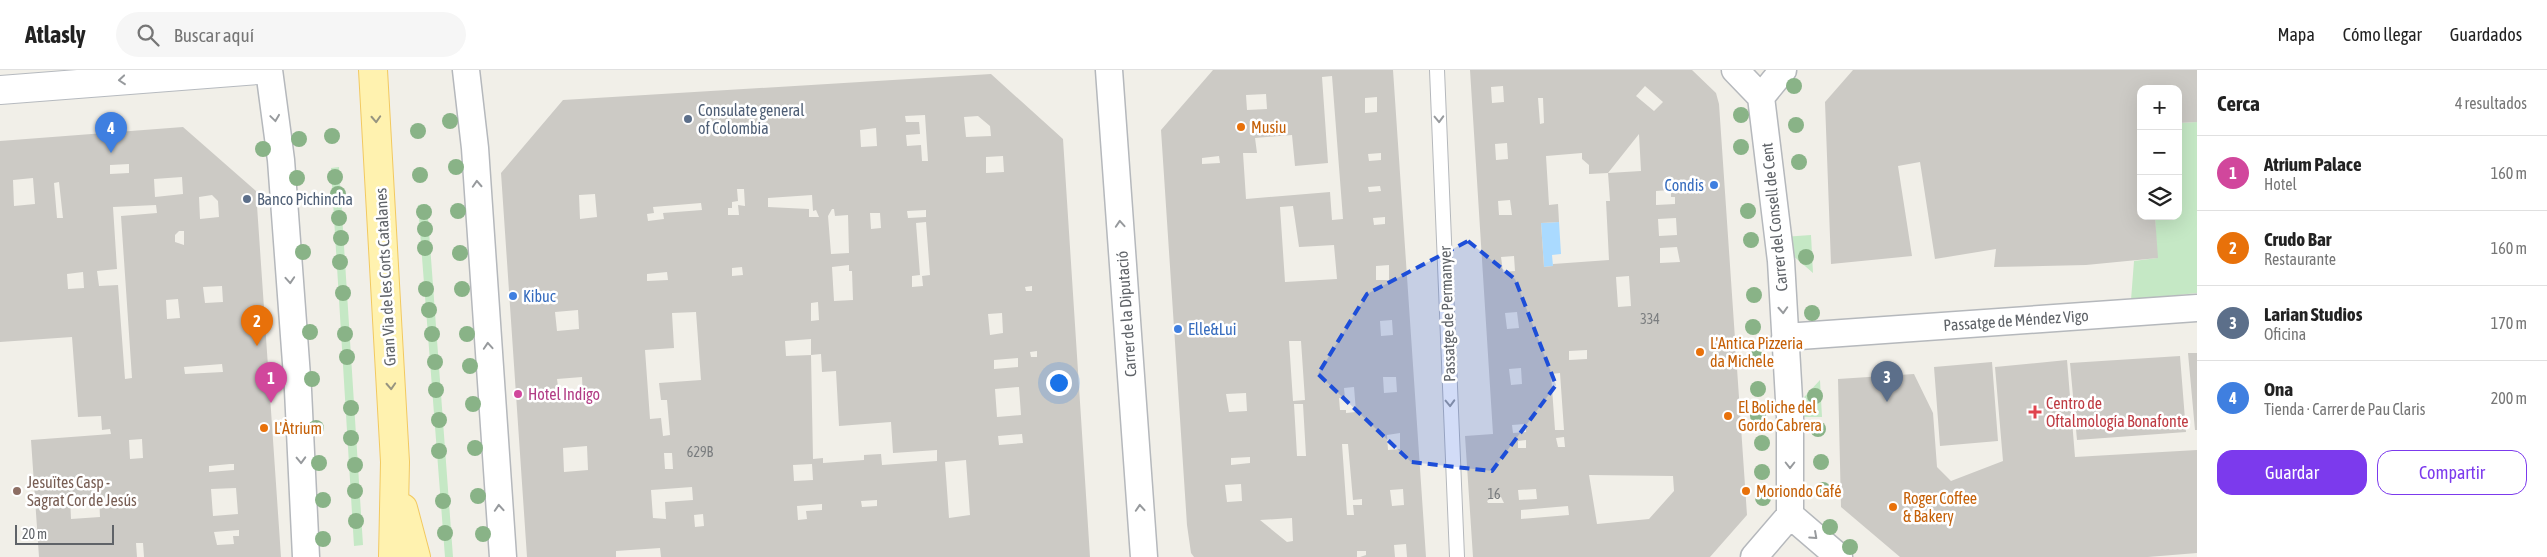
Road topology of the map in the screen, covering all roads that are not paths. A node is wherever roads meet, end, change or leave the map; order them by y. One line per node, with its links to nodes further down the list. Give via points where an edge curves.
1 (258, 70): 9 (main road, one-way to 9)
2 (269, 70): 15 (street, one-way to 15, via 282,170)
3 (373, 70): 13 (main road, Gran Via de les Corts Catalanes, one-way to 13)
4 (466, 70): 18 (street, one-way to 4, via 475,148)
5 (1109, 70): 19 (street, Carrer de la Diputació, one-way to 5)
6 (1437, 70): 20 (lane, Passatge de Permanyer, one-way to 20)
7 (1735, 70): 10 (street)
8 (1783, 70): 10 (street)
9 (0, 90)
10 (1761, 97): 12 (street, Carrer del Consell de Cent, one-way to 12, via 1781,261)
11 (2197, 308): 12 (street, Passatge de Méndez Vigo)
12 (1784, 337): 14 (street, Carrer del Consell de Cent, one-way to 14, via 1790,417)
13 (396, 485): 16 (main road, Gran Via de les Corts Catalanes); 17 (main road, Gran Via de les Corts Catalanes)
14 (1790, 515): 21 (street); 22 (street, one-way to 22)
15 (306, 557)
16 (393, 557)
17 (416, 557)
18 (503, 557)
19 (1144, 557)
20 (1457, 557)
21 (1754, 557)
22 (1838, 557)

